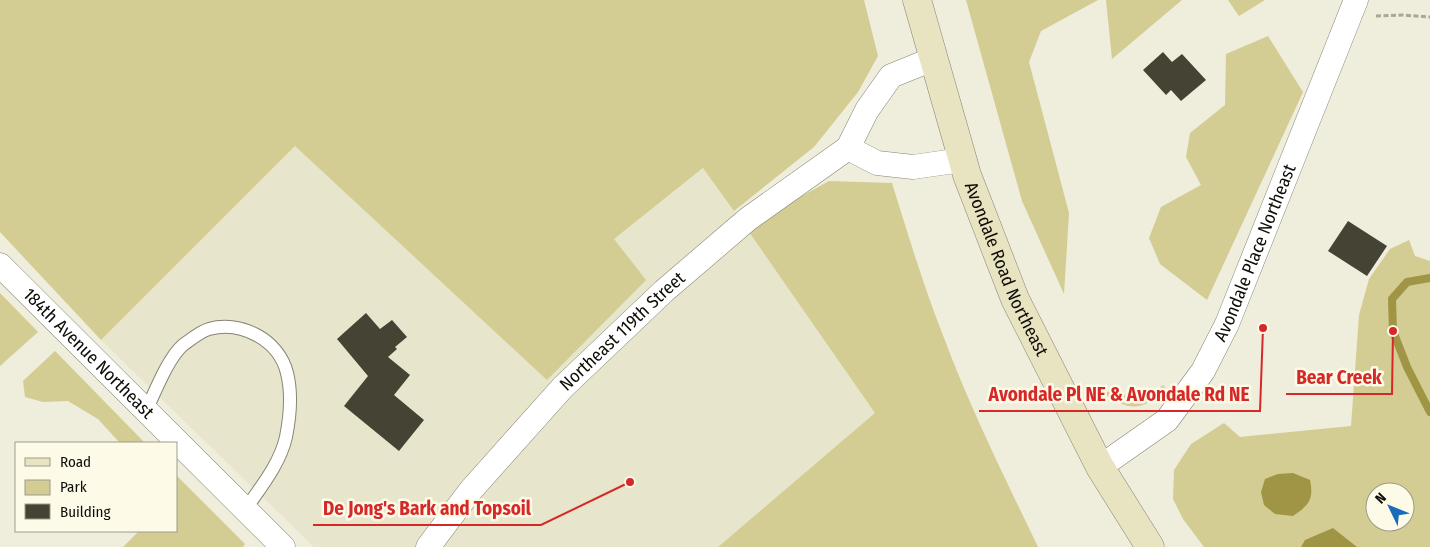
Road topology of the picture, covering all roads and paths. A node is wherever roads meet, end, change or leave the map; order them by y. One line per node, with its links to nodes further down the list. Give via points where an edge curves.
1 (917, 0): 4 (main road, Avondale Road Northeast)
2 (1353, 9): 3 (path); 11 (street, Avondale Place Northeast, via 1227,324 1203,371 1167,420)
3 (1430, 17)
4 (933, 59): 5 (street, Northeast 119th Street, via 891,76 867,110); 6 (main road, Avondale Road Northeast)
5 (848, 148): 6 (street, via 877,163 914,167); 15 (street, Northeast 119th Street, via 748,219 664,291 570,380 471,490)
6 (962, 160): 11 (main road, Avondale Road Northeast, via 1015,299)
7 (0, 265): 8 (street, 184th Avenue Northeast)
8 (146, 411): 9 (street, 184th Avenue Northeast); 12 (lane, via 167,367 182,346 207,329 227,326 246,331 277,351 287,372 289,416 285,439 270,475)
9 (177, 442)
10 (178, 443): 12 (street, 184th Avenue Northeast)
11 (1100, 467): 14 (main road, Avondale Road Northeast)
12 (245, 510): 13 (street, 184th Avenue Northeast)
13 (273, 544)
14 (1147, 546)
15 (428, 547)

